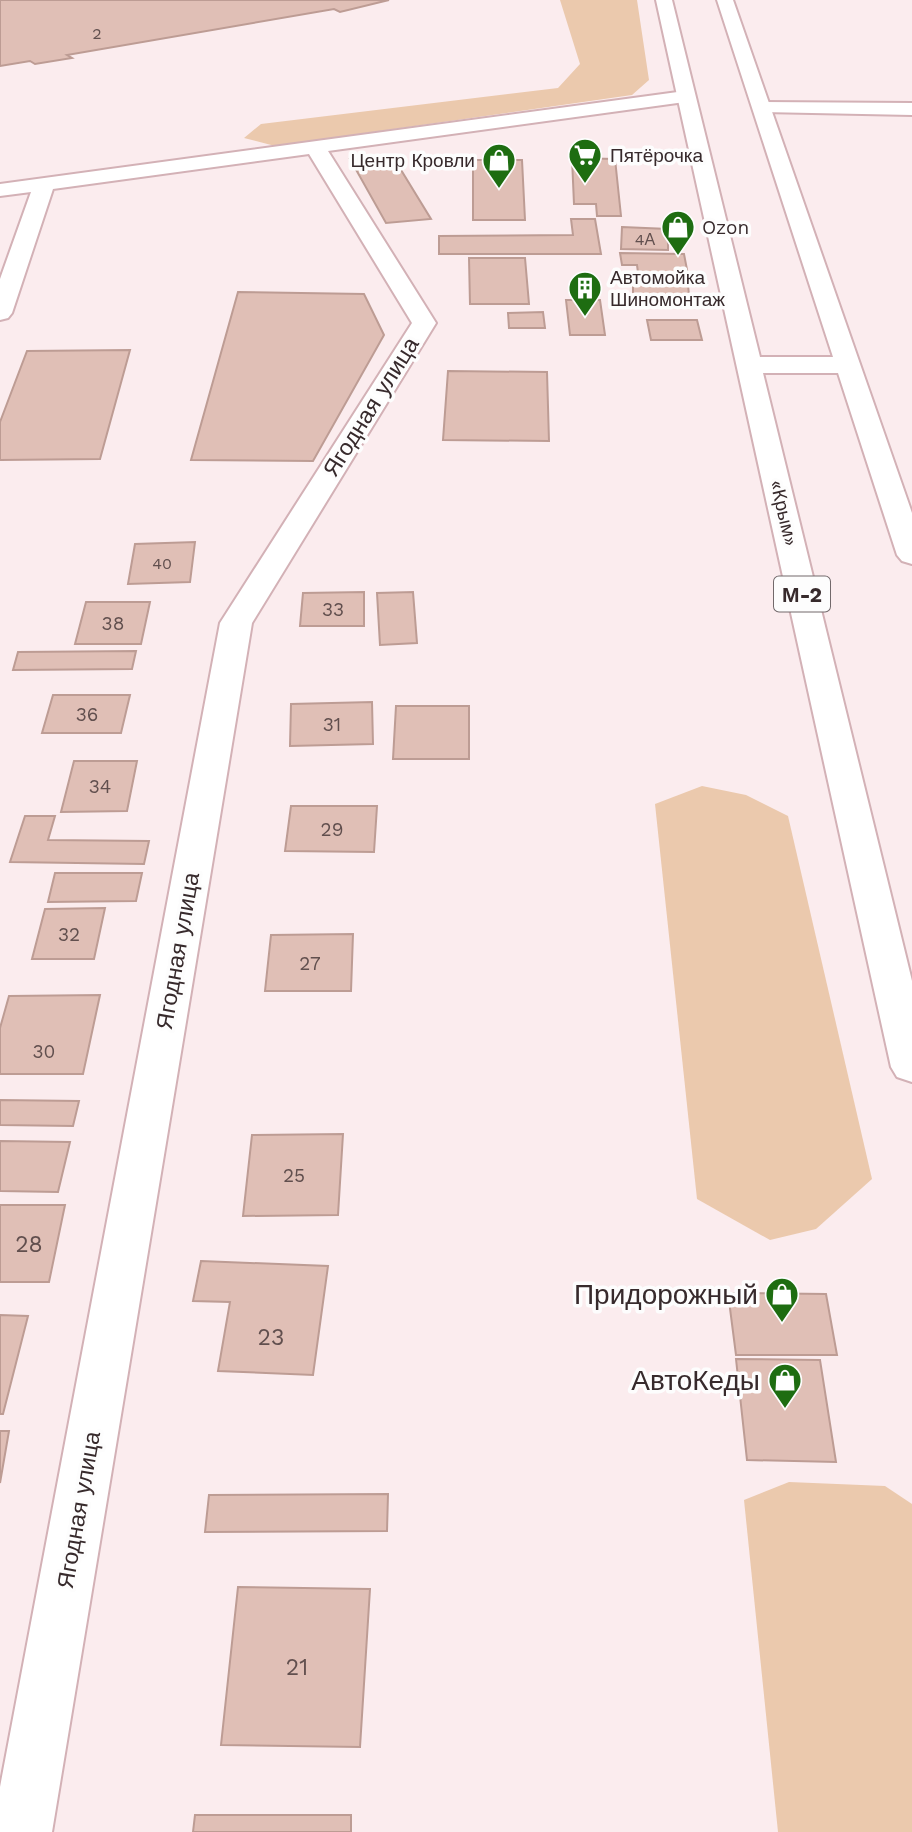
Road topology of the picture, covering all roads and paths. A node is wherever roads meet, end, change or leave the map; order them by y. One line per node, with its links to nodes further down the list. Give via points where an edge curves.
1 (664, 0): 3 (main road, «Крым» / М-2)
2 (727, 4): 4 (main road)
3 (685, 97): 6 (main road); 10 (main road, «Крым» / М-2)
4 (763, 108): 5 (main road); 11 (main road)
5 (912, 108)
6 (315, 147): 7 (main road); 14 (main road, Ягодная улица, via 424,323 236,623)
7 (44, 184): 8 (main road); 9 (main road)
8 (0, 190)
9 (0, 313)
10 (750, 365): 11 (main road); 13 (main road, «Крым» / М-2)
11 (848, 365): 12 (main road)
12 (912, 555)
13 (912, 1068)
14 (22, 1832)

